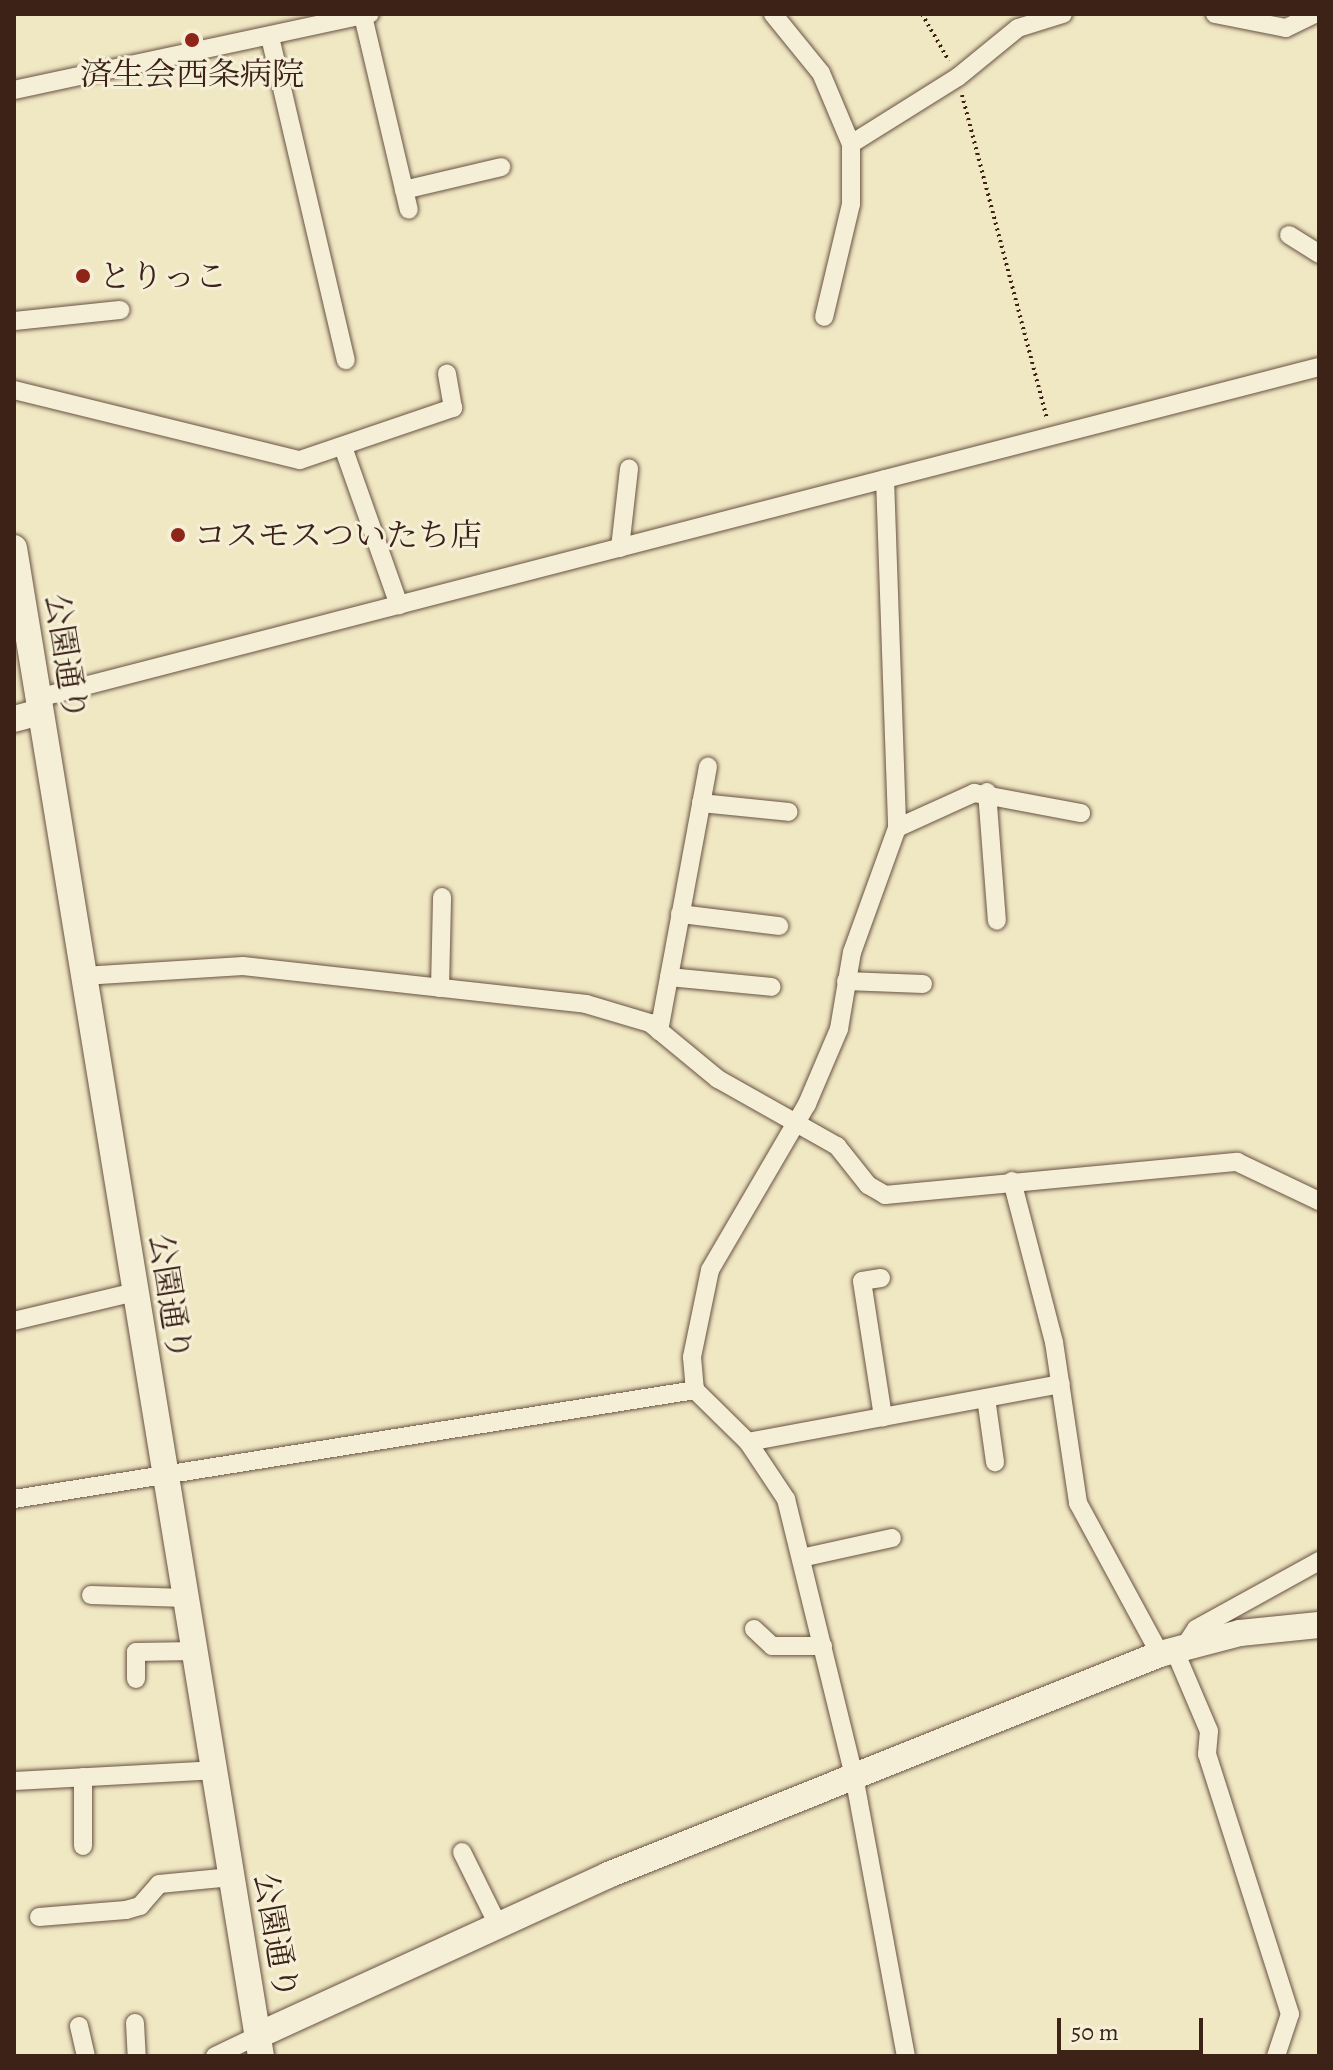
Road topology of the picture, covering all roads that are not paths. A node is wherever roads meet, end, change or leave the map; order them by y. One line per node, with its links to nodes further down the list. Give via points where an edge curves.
1 (773, 14): 8 (street, via 821,73)
2 (1063, 14): 8 (street, via 1018,28 958,77)
3 (1215, 14): 4 (street, via 1286,28)
4 (1315, 14)
5 (367, 15): 6 (street); 10 (street)
6 (270, 37): 7 (street); 17 (street)
7 (14, 90)
8 (851, 144): 15 (street, via 851,204)
9 (501, 167): 10 (street)
10 (404, 190): 11 (street)
11 (409, 210)
12 (1289, 235): 13 (street)
13 (1319, 254)
14 (120, 310): 16 (street)
15 (824, 317)
16 (14, 321)
17 (346, 360)
18 (1319, 367): 23 (street)
19 (447, 374): 21 (street, via 453,408)
20 (14, 390): 21 (street, via 283,458)
21 (343, 447): 26 (street)
22 (629, 469): 25 (street)
23 (885, 479): 25 (street); 34 (street)
24 (14, 548): 27 (street, 公園通り)
25 (620, 548): 26 (street)
26 (399, 605): 27 (street)
27 (39, 705): 28 (street); 39 (street, 公園通り)
28 (14, 719)
29 (708, 766): 31 (street)
30 (987, 792): 33 (street); 34 (street, via 957,798); 37 (street)
31 (701, 803): 32 (street); 36 (street)
32 (789, 812)
33 (1081, 813)
34 (897, 828): 41 (street)
35 (442, 897): 44 (street)
36 (680, 914): 38 (street); 40 (street)
37 (997, 921)
38 (779, 926)
39 (83, 976): 44 (street, via 243,966); 50 (street, 公園通り)
40 (669, 977): 43 (street); 45 (street)
41 (846, 981): 42 (street); 46 (street, via 839,1029)
42 (923, 984)
43 (772, 987)
44 (440, 988): 45 (street, via 586,1004)
45 (659, 1031): 46 (street, via 718,1079)
46 (795, 1126): 47 (street, via 837,1146 876,1193); 53 (street, via 710,1270 696,1325)
47 (1012, 1181): 48 (street, via 1237,1162); 52 (street)
48 (1319, 1201)
49 (881, 1278): 55 (street, via 862,1281)
50 (135, 1292): 51 (street); 58 (street, 公園通り)
51 (14, 1321)
52 (1061, 1384): 54 (street); 68 (street, via 1078,1503)
53 (695, 1390): 56 (street); 58 (street)
54 (986, 1398): 55 (street); 57 (street)
55 (883, 1417): 56 (street)
56 (748, 1442): 61 (street, via 786,1499)
57 (995, 1462)
58 (165, 1475): 59 (street); 64 (street, 公園通り)
59 (14, 1499)
60 (892, 1538): 61 (street)
61 (801, 1558): 67 (street)
62 (1319, 1561): 68 (street, via 1196,1629)
63 (91, 1595): 64 (street)
64 (186, 1598): 69 (street, 公園通り)
65 (1319, 1625): 68 (street)
66 (754, 1629): 67 (street, via 772,1646)
67 (823, 1646): 72 (street)
68 (1173, 1650): 72 (street); 87 (street, via 1209,1731 1207,1754 1290,2014)
69 (195, 1651): 70 (street, via 136,1652); 71 (street, 公園通り)
70 (136, 1679)
71 (214, 1770): 73 (street); 77 (street, 公園通り)
72 (854, 1776): 79 (street); 86 (street)
73 (83, 1777): 74 (street); 75 (street)
74 (14, 1781)
75 (83, 1846)
76 (462, 1852): 79 (street)
77 (232, 1877): 78 (street, via 159,1884 140,1906 126,1910); 82 (street, 公園通り)
78 (39, 1917)
79 (498, 1925): 82 (street)
80 (135, 2023): 84 (street)
81 (79, 2026): 83 (street)
82 (260, 2046): 85 (street)
83 (86, 2056)
84 (137, 2056)
85 (215, 2056)
86 (906, 2056)
87 (1276, 2056)

